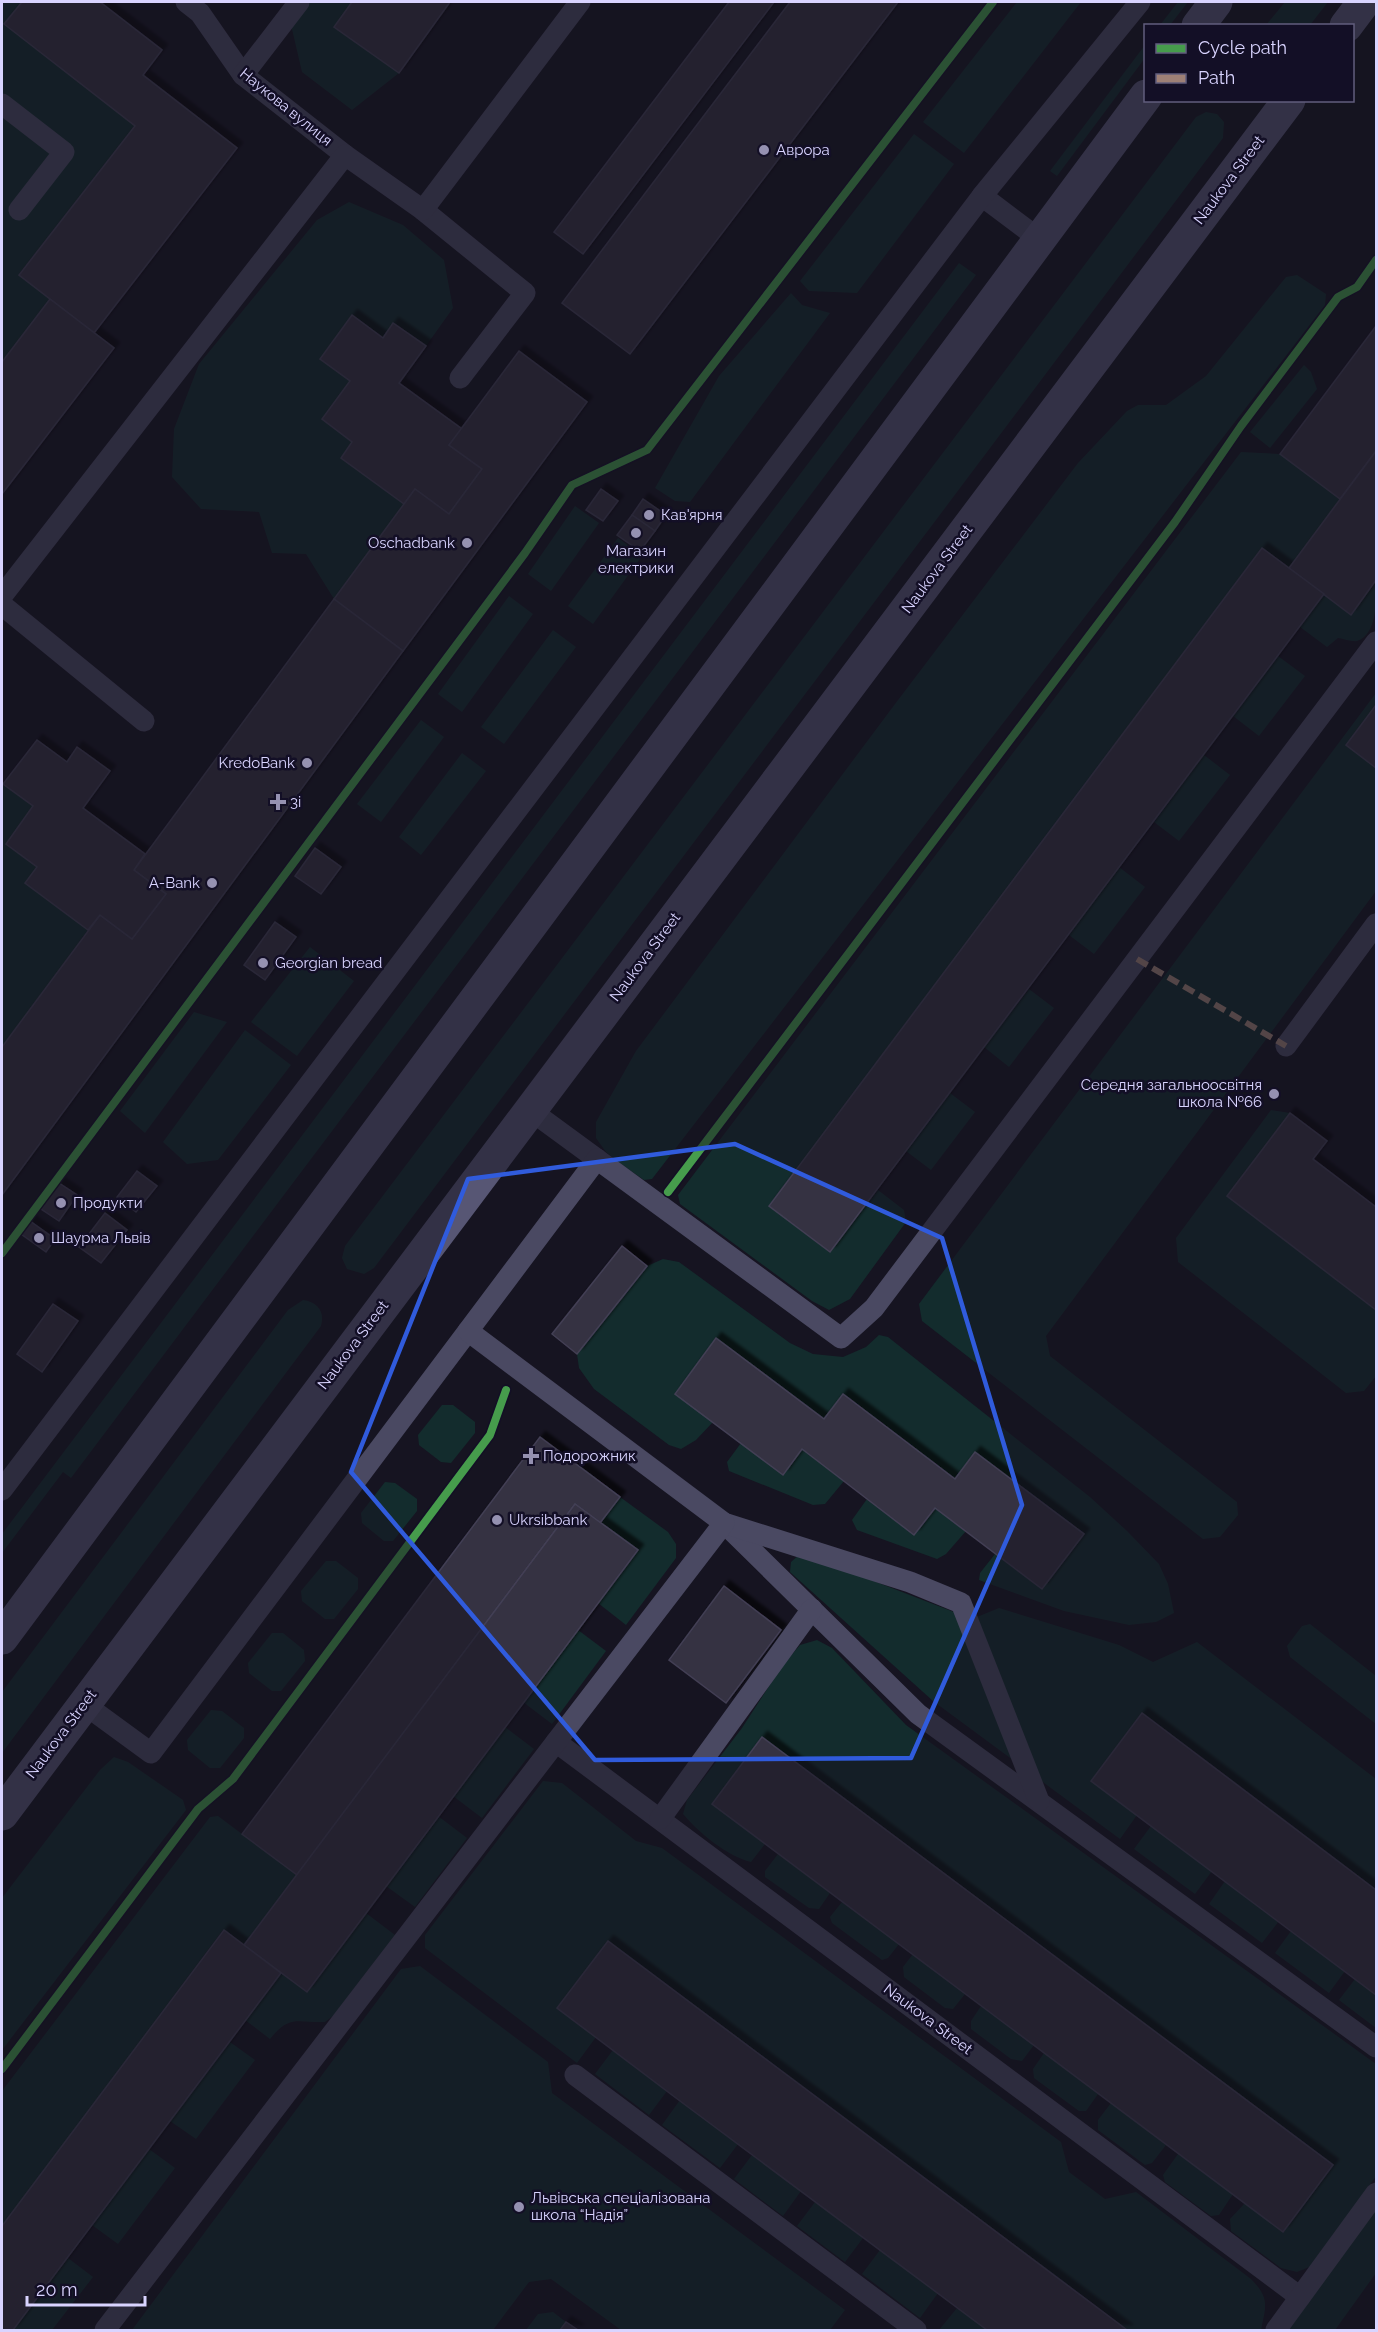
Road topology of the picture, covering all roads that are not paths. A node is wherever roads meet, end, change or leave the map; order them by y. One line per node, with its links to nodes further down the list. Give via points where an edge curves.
1 (186, 2): 9 (lane, Наукова вулиця, via 200,13)
2 (299, 2): 9 (lane)
3 (580, 2): 16 (lane)
4 (1140, 2): 14 (lane)
5 (1216, 2): 7 (main road)
6 (1364, 2): 8 (main road)
7 (1200, 24)
8 (1348, 24)
9 (243, 75): 13 (lane, Наукова вулиця)
10 (1144, 99): 17 (main road)
11 (1287, 102): 25 (main road, Naukova Street)
12 (2, 104): 15 (lane, via 64,152)
13 (345, 155): 16 (lane, Наукова вулиця); 19 (lane)
14 (982, 196): 17 (lane); 28 (lane)
15 (19, 210)
16 (423, 210): 18 (lane, Наукова вулиця, via 525,293)
17 (1039, 239): 31 (main road)
18 (460, 378)
19 (2, 596)
20 (2, 605): 22 (lane)
21 (1377, 642): 26 (lane, via 874,1308 841,1338)
22 (144, 721)
23 (1377, 924): 24 (lane)
24 (1286, 1046)
25 (530, 1110): 26 (lane); 32 (main road, Naukova Street)
26 (597, 1159): 27 (lane)
27 (468, 1331): 29 (lane); 32 (lane, via 151,1753)
28 (2, 1490)
29 (724, 1523): 30 (lane); 33 (lane); 34 (lane, via 910,1582 961,1603)
30 (812, 1609): 34 (lane, via 918,1714); 36 (lane)
31 (2, 1638)
32 (84, 1704): 35 (main road, Naukova Street)
33 (556, 1742): 36 (lane, Naukova Street); 41 (lane)
34 (1039, 1802): 37 (lane)
35 (2, 1814)
36 (660, 1819): 40 (lane, Naukova Street)
37 (1377, 2047)
38 (575, 2075): 42 (lane)
39 (1377, 2193): 40 (lane)
40 (1300, 2297): 43 (lane)
41 (105, 2331)
42 (916, 2331)
43 (1276, 2331)

